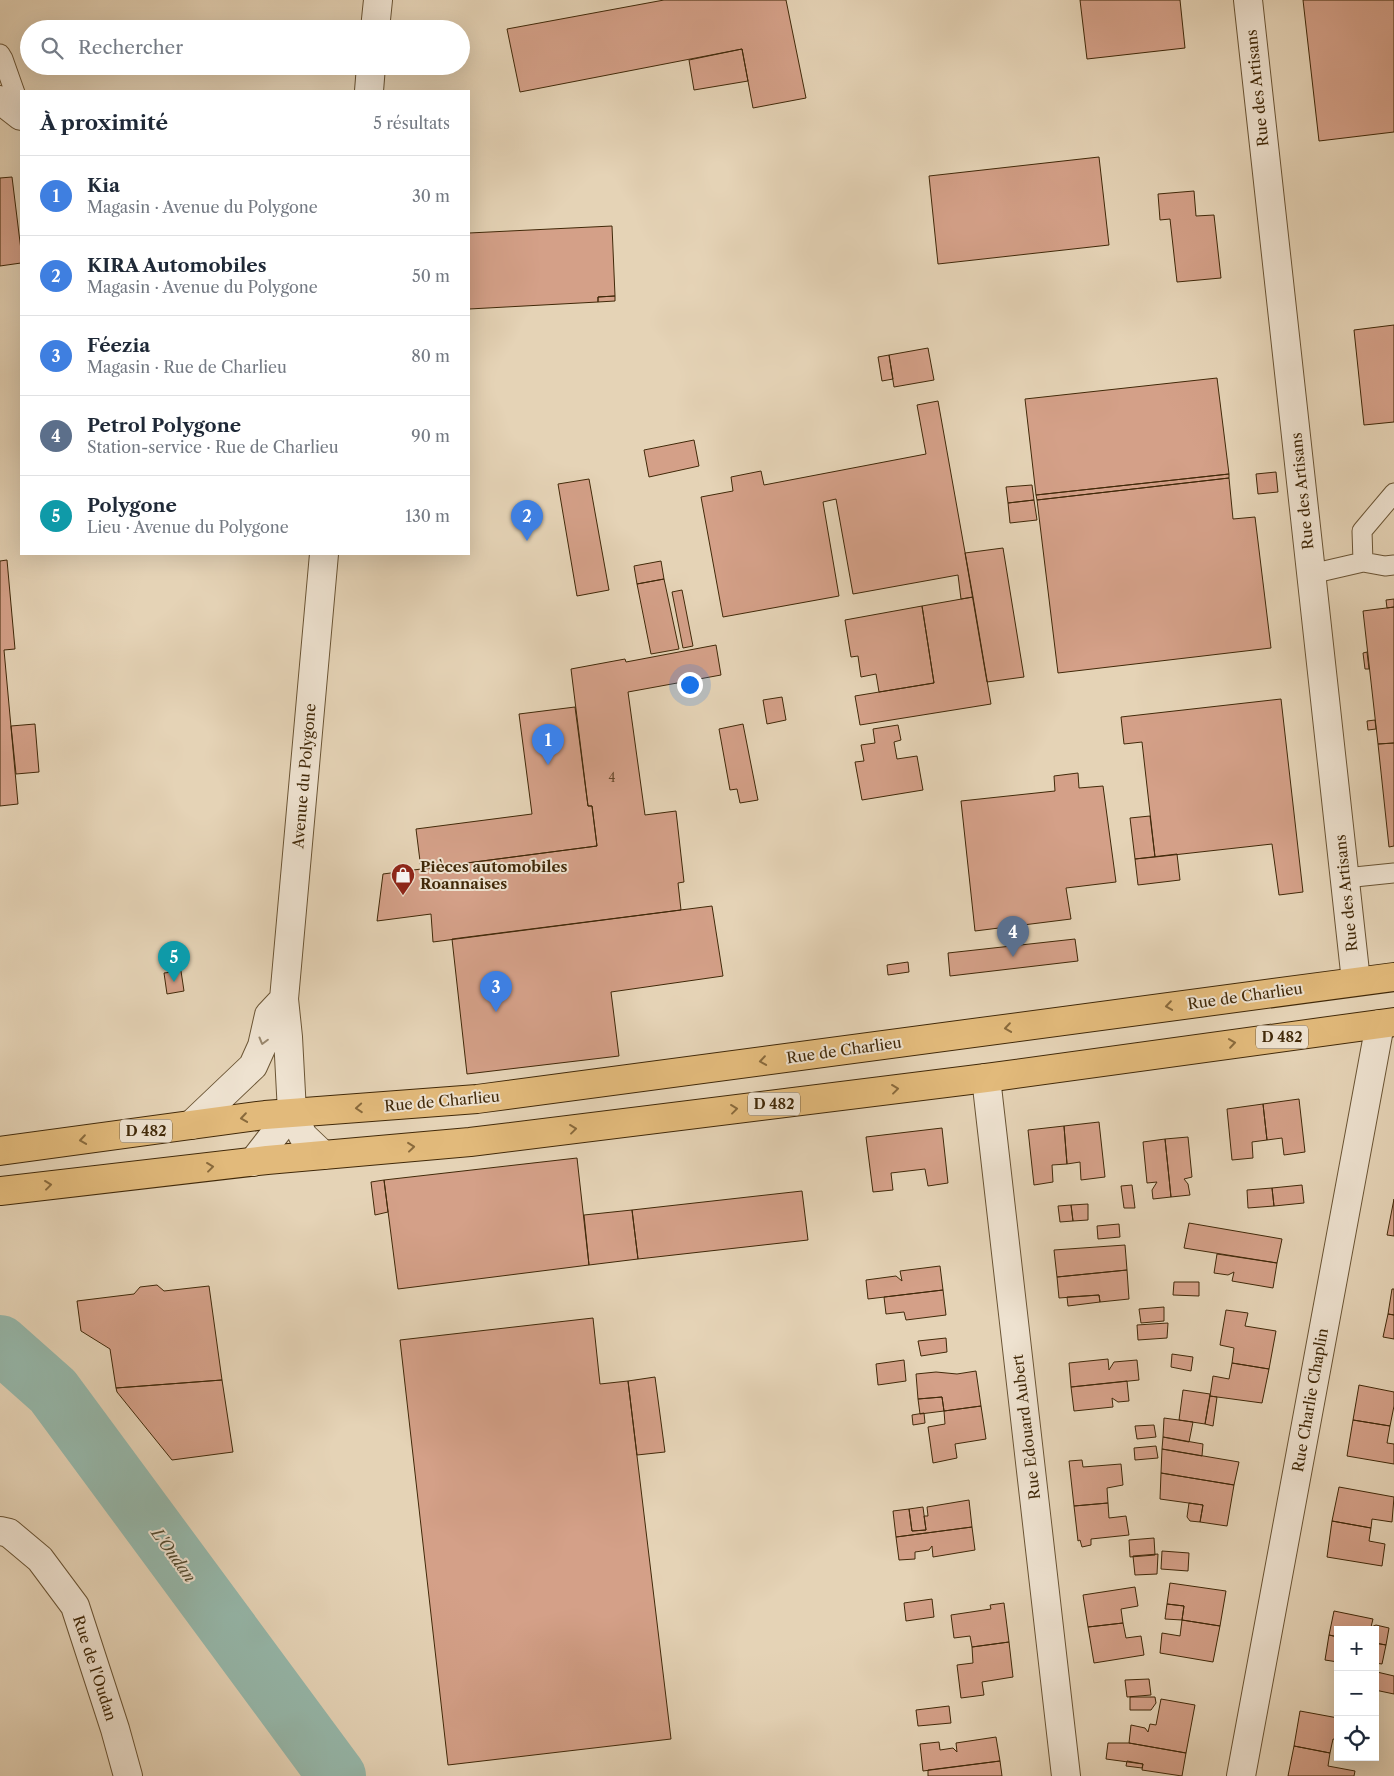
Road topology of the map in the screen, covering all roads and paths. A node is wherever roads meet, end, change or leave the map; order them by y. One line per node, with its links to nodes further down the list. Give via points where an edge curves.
1 (378, 0): 3 (street)
2 (1248, 0): 14 (street, Rue des Artisans)
3 (376, 20)
4 (0, 54): 8 (lane)
5 (370, 75): 6 (street)
6 (369, 90)
7 (0, 100): 9 (street)
8 (20, 107)
9 (20, 115)
10 (1394, 494): 12 (lane, via 1362,531)
11 (324, 555): 19 (street, Avenue du Polygone)
12 (1363, 562): 13 (lane); 14 (lane)
13 (1394, 565)
14 (1311, 574): 16 (street, Rue des Artisans)
15 (1394, 873): 16 (lane)
16 (1345, 878): 18 (street, Rue des Artisans)
17 (1394, 977): 18 (main road, Rue de Charlieu / D 482)
18 (1356, 981): 22 (main road, Rue de Charlieu / D 482, one-way to 22, via 477,1099)
19 (284, 999): 22 (street, Avenue du Polygone); 23 (street, one-way to 23, via 268,1015 262,1046 253,1066)
20 (1387, 1023): 21 (main road, D 482, one-way to 20); 31 (street, Rue Charlie Chaplin)
21 (986, 1078): 25 (main road, D 482, one-way to 21, via 470,1142); 30 (street, Rue Edouard Aubert)
22 (292, 1112): 23 (main road, Rue de Charlieu / D 482, one-way to 23); 25 (street, via 303,1136); 26 (street)
23 (191, 1125): 24 (main road, Rue de Charlieu / D 482, one-way to 24)
24 (0, 1151)
25 (323, 1155): 26 (main road, D 482)
26 (253, 1162): 27 (main road, D 482, one-way to 26)
27 (0, 1191)
28 (0, 1531): 29 (street, Rue de l'Oudan, via 9,1533 40,1559 75,1606)
29 (128, 1776)
30 (1066, 1776)
31 (1241, 1776)

